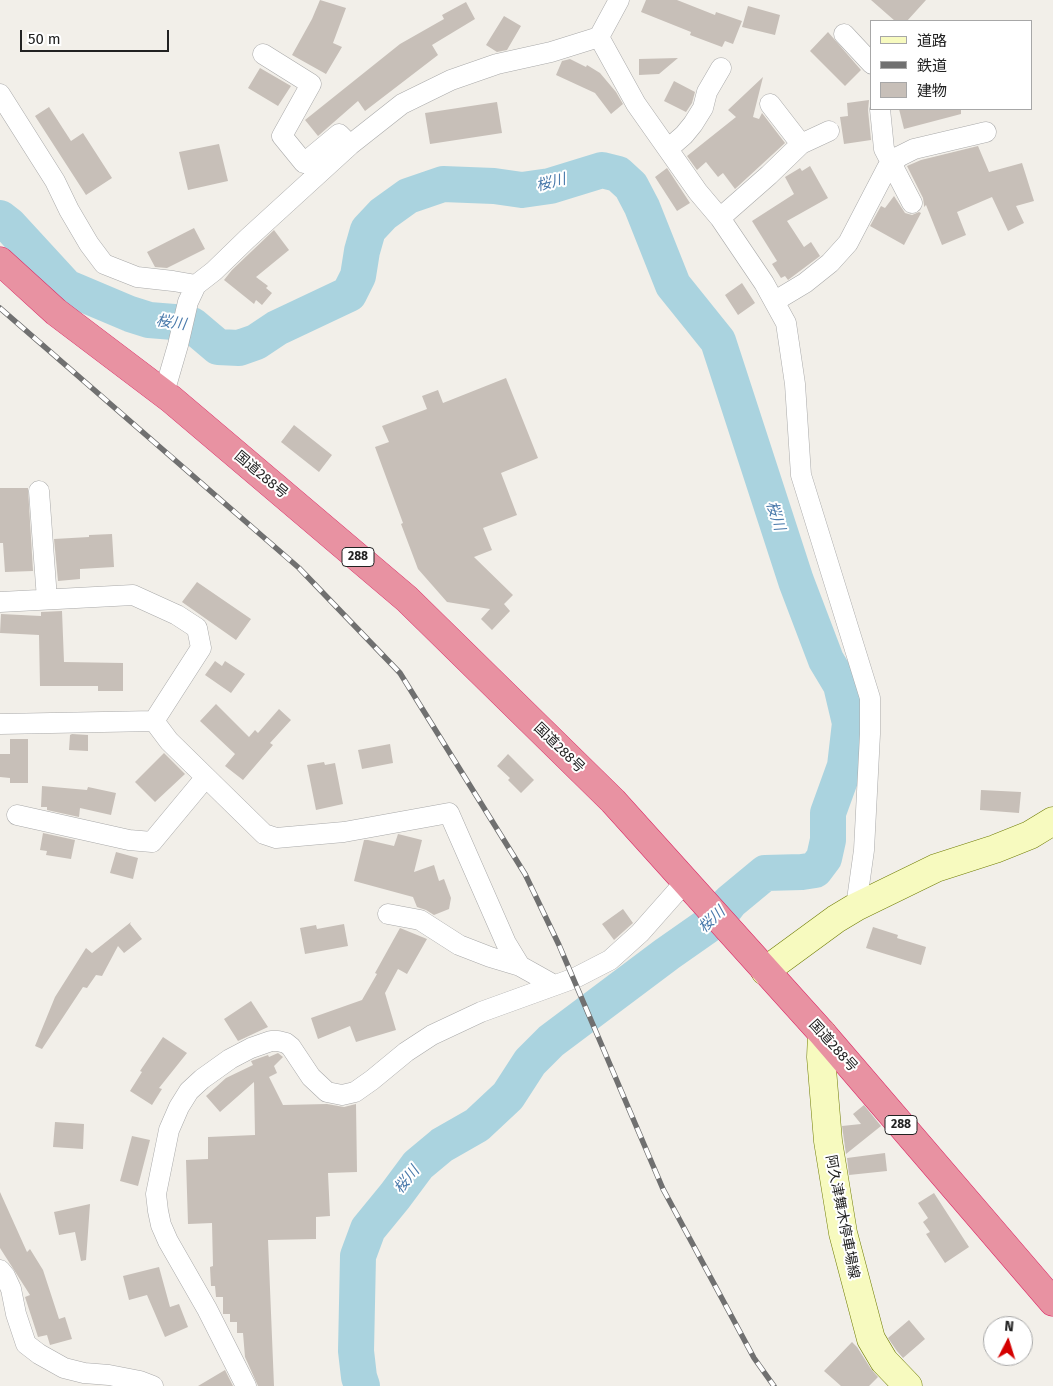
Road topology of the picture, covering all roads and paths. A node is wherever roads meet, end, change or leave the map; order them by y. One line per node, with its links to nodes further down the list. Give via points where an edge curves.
1 (619, 0): 3 (street)
2 (844, 34): 5 (street)
3 (599, 37): 13 (street, via 497,64 451,80 402,104); 14 (street, via 636,104)
4 (263, 54): 13 (street, via 311,84 282,136 304,163 339,134)
5 (870, 62)
6 (721, 68): 14 (street, via 693,124)
7 (0, 94): 19 (street, via 104,264 136,277 173,280)
8 (770, 104): 12 (street)
9 (880, 110): 15 (street, via 884,149)
10 (829, 131): 12 (street)
11 (986, 132): 15 (street, via 914,149)
12 (801, 144): 17 (street)
13 (350, 145): 19 (street, via 246,239)
14 (668, 149): 17 (street)
15 (892, 164): 16 (street); 20 (street, via 848,242 830,263)
16 (912, 203)
17 (720, 218): 20 (street)
18 (0, 261): 21 (highway, 国道288号 / 288, via 56,312)
19 (192, 294): 21 (street)
20 (775, 301): 31 (street, via 786,323 795,384 801,475 870,698 864,850)
21 (164, 393): 30 (highway, 国道288号 / 288, via 406,599 613,801)
22 (39, 491): 23 (street)
23 (47, 600): 24 (street); 25 (street, via 133,595 197,628 201,648)
24 (0, 602)
25 (154, 721): 26 (street); 27 (street, via 169,741)
26 (0, 724)
27 (206, 777): 28 (street, via 152,842); 33 (street, via 264,834 276,838 344,832 449,812 506,943)
28 (17, 815)
29 (1053, 821): 31 (main road, via 996,849 936,868)
30 (687, 882): 34 (highway, 国道288号 / 288); 35 (street, via 610,960)
31 (856, 907): 34 (main road)
32 (388, 914): 33 (street, via 420,920 459,945)
33 (520, 966): 35 (street)
34 (765, 971): 36 (highway, 国道288号 / 288)
35 (554, 985): 40 (street, via 481,1012 432,1035 349,1094 334,1094 320,1087 291,1047 278,1041 251,1048 230,1059 189,1091 169,1130 156,1194 158,1211 168,1241)
36 (822, 1033): 38 (highway, 国道288号 / 288); 41 (main road, 阿久津舞木停車場線, via 828,1141 843,1233 871,1339 884,1361)
37 (0, 1270): 39 (street, via 11,1289 26,1344 39,1354 64,1368)
38 (1053, 1302)
39 (153, 1386)
40 (246, 1386)
41 (908, 1386)

